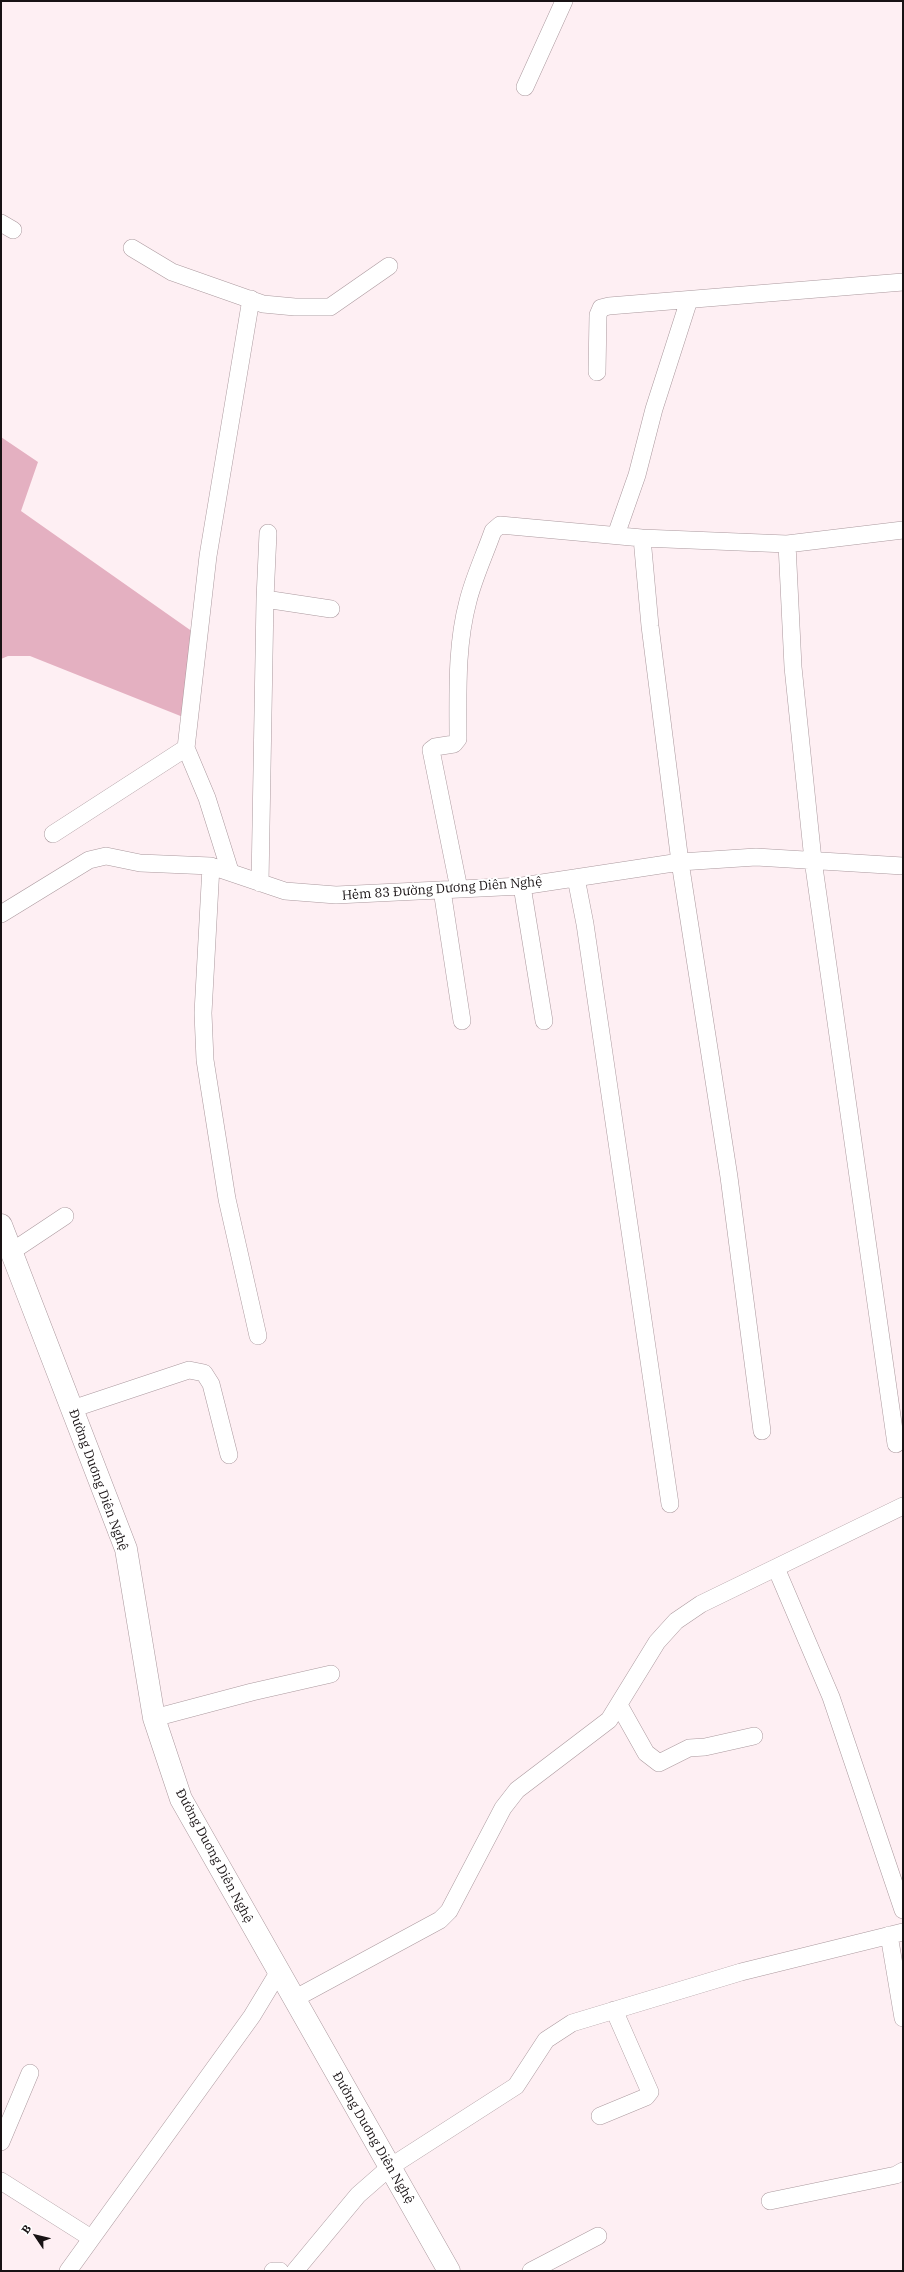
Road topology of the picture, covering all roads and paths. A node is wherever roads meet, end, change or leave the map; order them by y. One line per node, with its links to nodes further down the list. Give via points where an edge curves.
1 (564, 1): 2 (street)
2 (525, 87)
3 (132, 248): 6 (street, via 172,272)
4 (389, 266): 6 (street, via 330,307 263,304)
5 (903, 282): 7 (street)
6 (251, 299): 16 (street, via 208,556)
7 (689, 300): 8 (street, via 601,308 598,315); 11 (street, via 654,409 637,475)
8 (597, 372)
9 (903, 530): 13 (street)
10 (268, 533): 14 (street)
11 (616, 535): 12 (street); 26 (street, via 500,525 493,531 468,600 462,629 457,676 458,739 454,744 431,750)
12 (642, 538): 13 (street); 19 (street, via 650,626)
13 (787, 544): 18 (street, via 793,667)
14 (265, 599): 15 (street); 24 (street)
15 (331, 609)
16 (186, 748): 17 (street); 22 (street, via 207,798)
17 (53, 834)
18 (813, 860): 19 (street, Hẻm 83 Đường Dương Diên Nghệ, via 756,857); 21 (street, Hẻm 83 Đường Dương Diên Nghệ); 36 (street)
19 (680, 862): 23 (street, Hẻm 83 Đường Dương Diên Nghệ); 35 (street, via 729,1177)
20 (211, 866): 22 (street, Hẻm 83 Đường Dương Diên Nghệ); 28 (street, Hẻm 83 Đường Dương Diên Nghệ, via 140,863 98,856); 33 (street, via 203,1013 205,1060 227,1199)
21 (903, 866)
22 (230, 871): 24 (street, Hẻm 83 Đường Dương Diên Nghệ)
23 (576, 878): 25 (street, Hẻm 83 Đường Dương Diên Nghệ); 38 (street)
24 (260, 883): 27 (street, Hẻm 83 Đường Dương Diên Nghệ, via 285,891 315,895)
25 (522, 886): 26 (street, Hẻm 83 Đường Dương Diên Nghệ); 29 (street)
26 (459, 889): 27 (street, Hẻm 83 Đường Dương Diên Nghệ)
27 (442, 890): 30 (street)
28 (1, 914)
29 (544, 1021)
30 (462, 1022)
31 (65, 1216): 32 (street)
32 (5, 1242): 34 (street, Đường Duơng Diên Nghệ)
33 (258, 1336)
34 (72, 1409): 37 (street, via 189,1370 204,1373 211,1384); 43 (street, Đường Duơng Diên Nghệ, via 126,1549)
35 (762, 1431)
36 (896, 1444)
37 (229, 1455)
38 (670, 1504)
39 (903, 1506): 40 (street)
40 (776, 1568): 42 (street, via 701,1604 676,1621 657,1642); 45 (street, via 831,1697)
41 (331, 1674): 43 (street)
42 (619, 1705): 44 (street, via 646,1753 659,1763 689,1748); 48 (street, via 609,1720 517,1790 503,1808 453,1904 440,1920)
43 (154, 1718): 47 (street, Đường Duơng Diên Nghệ, via 180,1799)
44 (754, 1736)
45 (903, 1910)
46 (896, 1934): 49 (street, via 741,1972); 50 (street)
47 (278, 1973): 48 (street, Đường Duơng Diên Nghệ); 59 (street, via 256,2010)
48 (294, 1999): 54 (street, Đường Duơng Diên Nghệ)
49 (614, 2010): 52 (street, via 650,2092 646,2097); 54 (street, via 572,2023 546,2040 516,2086)
50 (903, 2018)
51 (30, 2073): 53 (street)
52 (600, 2116)
53 (1, 2142)
54 (390, 2167): 63 (street, via 358,2195); 64 (street, Đường Duơng Diên Nghệ)
55 (903, 2171): 57 (street, via 896,2175)
56 (1, 2181): 59 (street)
57 (770, 2201)
58 (598, 2236): 65 (street)
59 (91, 2238): 60 (street)
60 (68, 2271)
61 (273, 2271): 62 (street)
62 (280, 2271)
63 (295, 2271)
64 (449, 2271)
65 (531, 2271)

